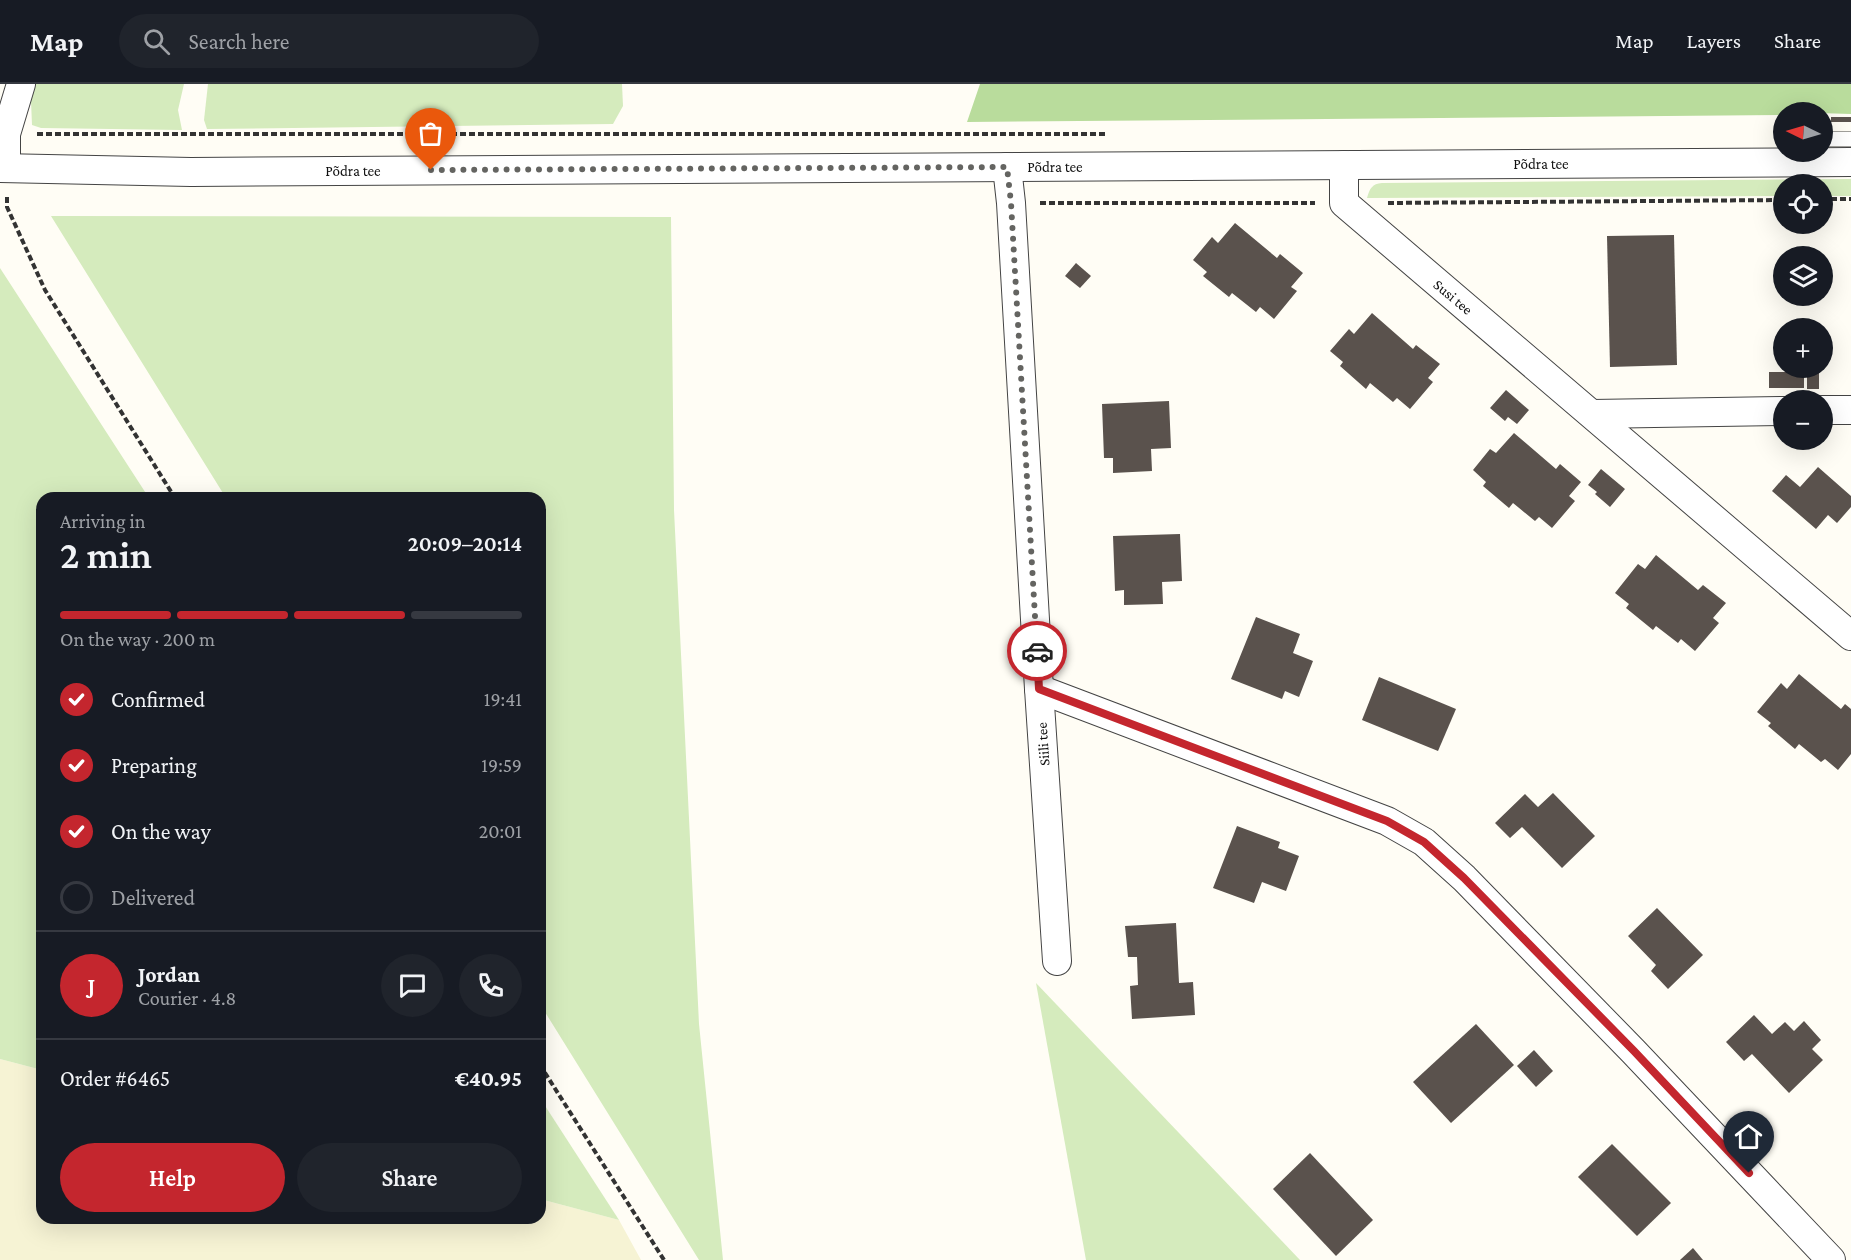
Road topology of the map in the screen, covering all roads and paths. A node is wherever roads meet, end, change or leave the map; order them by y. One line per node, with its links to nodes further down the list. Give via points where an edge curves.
1 (21, 84): 2 (street)
2 (6, 134): 3 (path); 10 (street)
3 (1110, 134)
4 (1851, 139): 5 (lane)
5 (1833, 140)
6 (1773, 154): 8 (lane)
7 (1851, 162): 8 (street, Põdra tee)
8 (1756, 163): 9 (street, Põdra tee)
9 (1344, 165): 11 (street, Põdra tee); 17 (street, Susi tee, via 1344,203)
10 (3, 167): 11 (street, Põdra tee, via 203,172); 18 (path, via 7,207 45,290)
11 (1007, 167): 20 (street, Siili tee)
12 (1851, 199): 13 (path)
13 (1833, 200)
14 (1833, 410): 15 (street)
15 (1851, 410)
16 (1773, 411): 17 (street)
17 (1592, 414): 19 (street, Susi tee)
18 (171, 492)
19 (1851, 636)
20 (1039, 689): 21 (street, Siili tee); 24 (street, via 1387,821 1424,842 1634,1051)
21 (1057, 961)
22 (546, 1074): 23 (path)
23 (664, 1260)
24 (1831, 1260)

